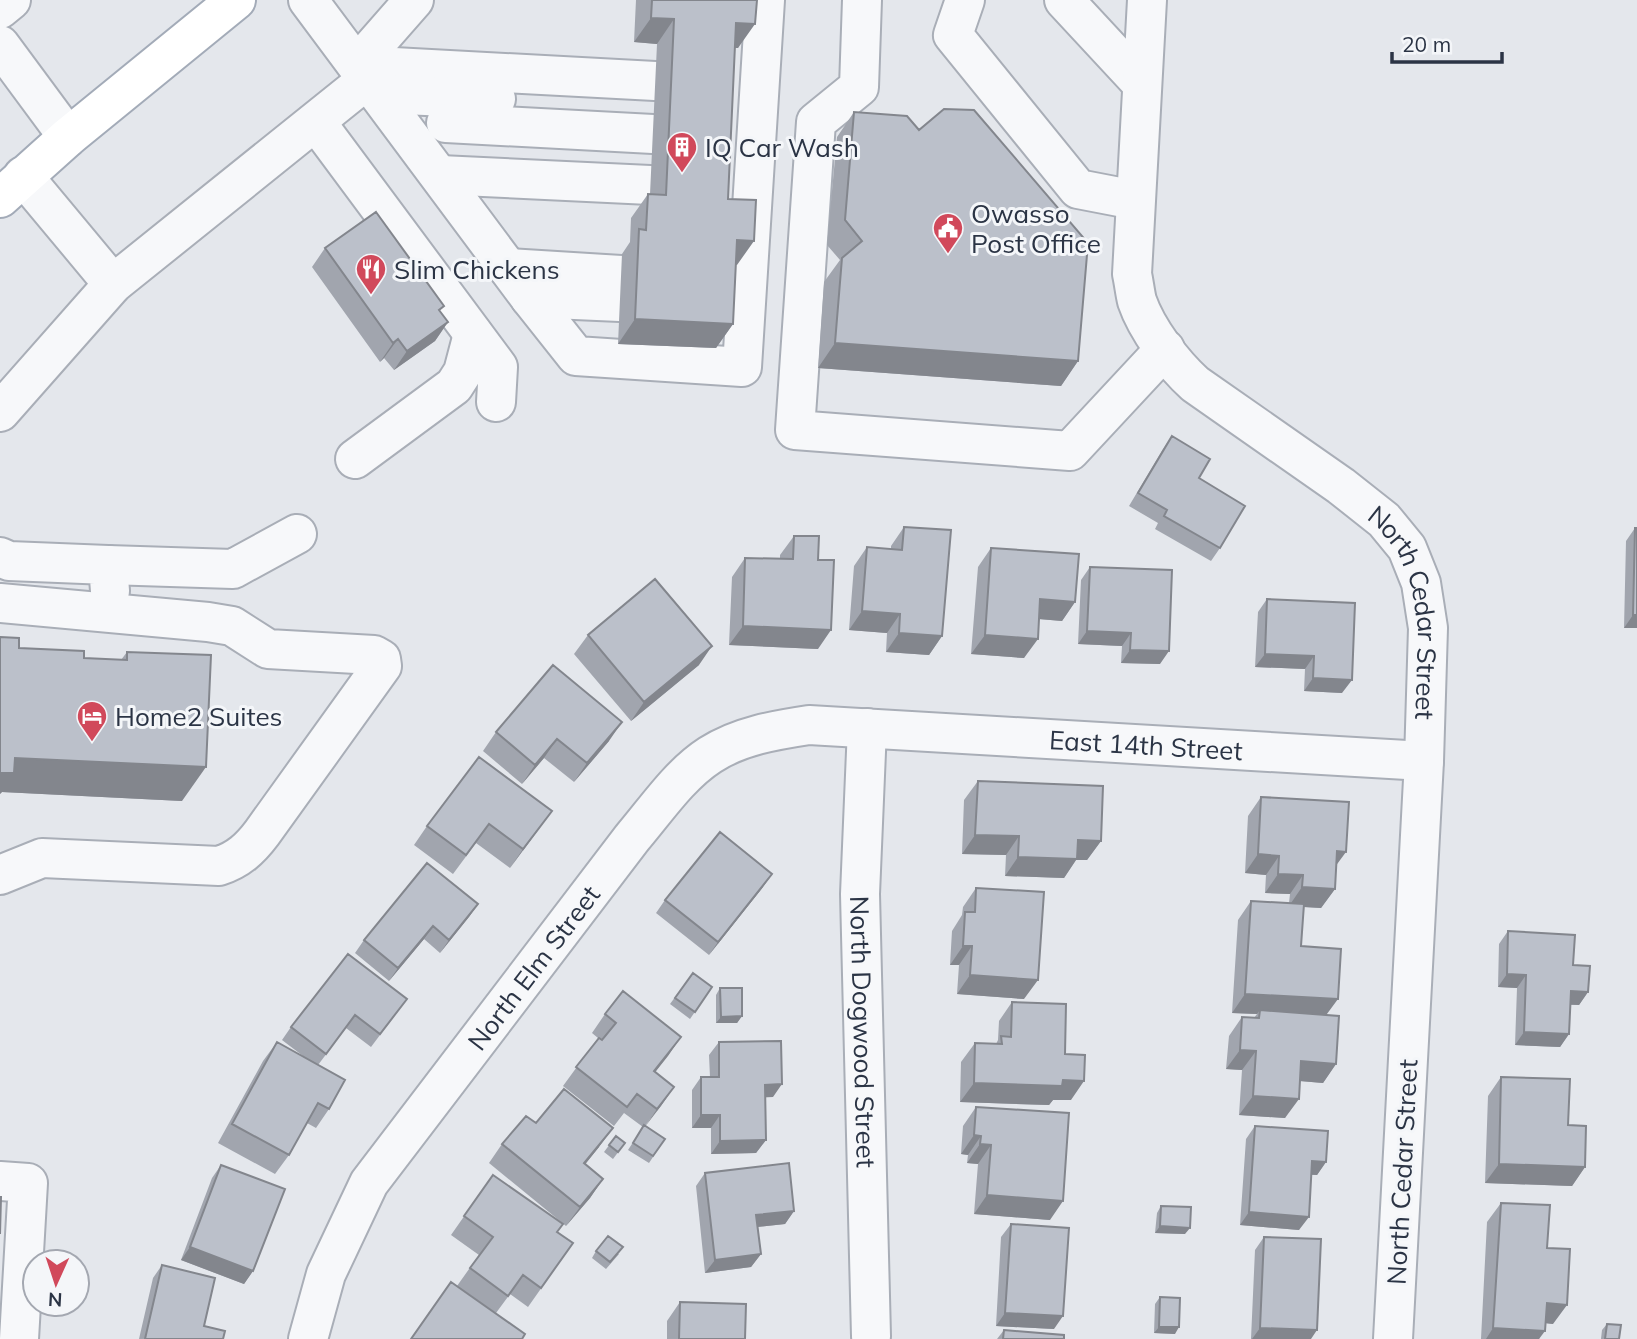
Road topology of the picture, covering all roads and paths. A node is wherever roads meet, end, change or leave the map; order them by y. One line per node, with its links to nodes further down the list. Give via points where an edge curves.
1 (11, 0): 10 (street)
2 (236, 0): 15 (main road)
3 (308, 0): 14 (street)
4 (414, 0): 14 (street)
5 (765, 0): 21 (street, via 738,149 732,307 742,367 576,356)
6 (862, 0): 23 (street, via 859,87 816,122 795,430 1070,451)
7 (965, 0): 18 (street, via 953,35 1078,189)
8 (1063, 0): 12 (street)
9 (1147, 0): 12 (street, North Cedar Street)
10 (0, 9)
11 (0, 45): 15 (street)
12 (1142, 84): 18 (street, North Cedar Street)
13 (316, 122): 14 (street); 20 (street); 22 (street)
14 (403, 126): 16 (street); 16 (street); 16 (street); 19 (street)
15 (68, 137): 17 (main road)
16 (652, 145)
17 (12, 187): 20 (street)
18 (1135, 200): 23 (street, North Cedar Street, via 1132,274 1138,302)
19 (508, 268): 21 (street); 21 (street, via 620,301)
20 (113, 284): 25 (street)
21 (540, 311)
22 (473, 334): 24 (street, via 498,367); 26 (street, via 463,372 454,386)
23 (1165, 349): 33 (street, North Cedar Street, via 1195,384 1341,486 1384,520 1407,548 1421,583 1428,628)
24 (496, 402)
25 (0, 412)
26 (355, 459)
27 (297, 534): 29 (street, via 233,569)
28 (0, 557): 29 (street)
29 (108, 565): 31 (street)
30 (0, 603): 31 (street)
31 (111, 613): 34 (street, via 232,626 268,649 374,655 382,666 262,833 248,851 231,862 219,866 42,858)
32 (867, 729): 33 (street, East 14th Street); 36 (street, North Dogwood Street, via 860,894); 38 (street, North Elm Street, via 809,726 743,739 710,755 677,784 369,1183 326,1274)
33 (1424, 761): 39 (street, North Cedar Street)
34 (0, 874)
35 (0, 1181): 37 (street, via 28,1183)
36 (871, 1336)
37 (19, 1339)
38 (308, 1339)
39 (1393, 1339)

